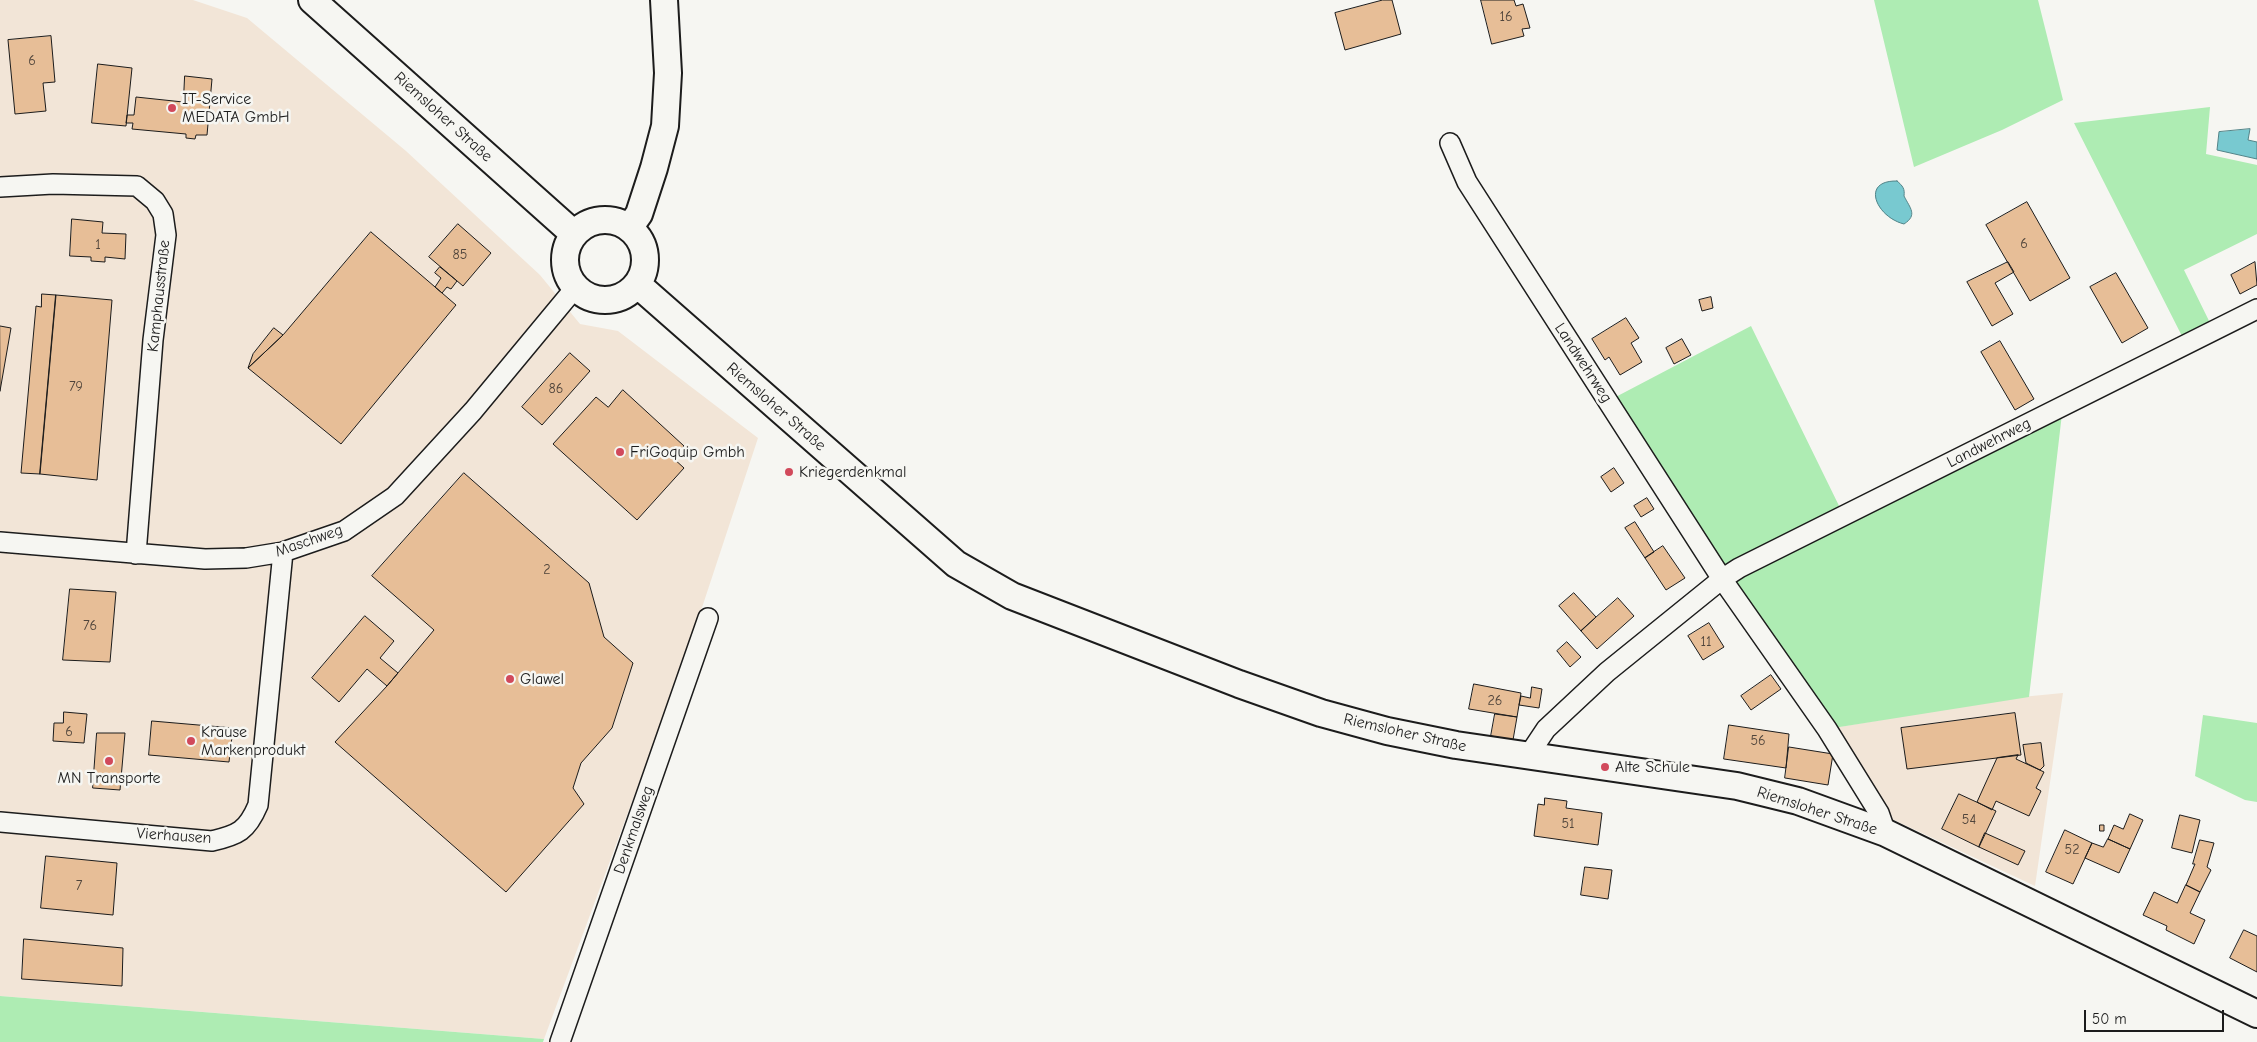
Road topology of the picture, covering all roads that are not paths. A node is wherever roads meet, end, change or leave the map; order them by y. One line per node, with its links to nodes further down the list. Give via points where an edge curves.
1 (312, 0): 6 (main road, Riemsloher Straße)
2 (664, 0): 5 (main road, via 668,73 665,126 639,214)
3 (1450, 143): 13 (street, Landwehrweg, via 1467,182)
4 (0, 187): 12 (street, Kamphausstraße, via 53,184 136,186 155,202 163,214 166,235 153,340)
5 (629, 228): 6 (main road, via 619,222 595,221); 7 (main road, via 638,237 645,261)
6 (574, 234): 8 (main road, via 564,255 568,278)
7 (637, 284): 8 (main road, via 618,298 607,300 595,300); 15 (main road, Riemsloher Straße, via 956,564 1012,596 1321,713 1386,731)
8 (575, 288): 11 (street, Maschweg, via 473,411 394,496 344,531)
9 (2257, 309): 13 (street, Landwehrweg)
10 (0, 542): 12 (street, Maschweg)
11 (283, 552): 12 (street, Maschweg, via 238,559); 16 (street, Vierhausen, via 258,805 251,822 234,836 212,841)
12 (136, 554)
13 (1722, 579): 15 (street, Landwehrweg, via 1607,672 1546,729); 17 (street, Landwehrweg, via 1827,729 1879,813)
14 (708, 618): 19 (street, Denkmalsweg)
15 (1528, 756): 17 (main road, Riemsloher Straße, via 1737,786 1798,802)
16 (0, 822)
17 (1886, 833): 18 (main road, Riemsloher Straße)
18 (2257, 1014)
19 (560, 1042)

